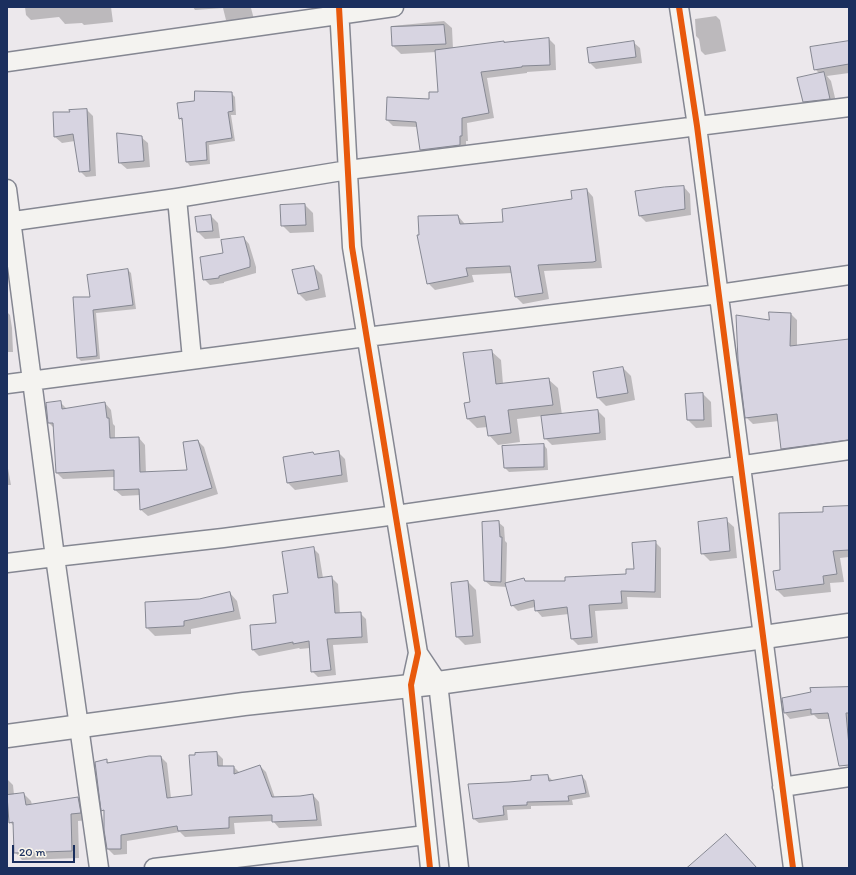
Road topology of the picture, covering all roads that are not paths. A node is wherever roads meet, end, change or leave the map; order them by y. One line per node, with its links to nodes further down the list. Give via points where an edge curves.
1 (394, 7): 3 (street)
2 (679, 7): 6 (street)
3 (339, 11): 4 (street); 7 (street)
4 (7, 62)
5 (849, 106): 6 (street)
6 (697, 126): 7 (street); 12 (street)
7 (348, 170): 9 (street); 13 (street, via 352,247)
8 (7, 189): 10 (street)
9 (177, 198): 10 (street); 14 (street)
10 (9, 221): 15 (street)
11 (849, 275): 12 (street)
12 (719, 294): 13 (street); 18 (street)
13 (366, 337): 14 (street); 19 (street)
14 (192, 359): 15 (street)
15 (32, 380): 16 (street); 20 (street)
16 (7, 384)
17 (849, 450): 18 (street)
18 (741, 465): 19 (street); 23 (street)
19 (396, 515): 20 (street); 24 (street)
20 (55, 557): 21 (street); 27 (street)
21 (7, 564)
22 (849, 625): 23 (street)
23 (763, 637): 25 (street); 30 (street)
24 (418, 653): 25 (street); 26 (street)
25 (438, 683): 26 (street); 35 (street)
26 (411, 685): 27 (street); 31 (street)
27 (79, 726): 28 (street); 32 (street)
28 (7, 736)
29 (849, 777): 30 (street)
30 (782, 787): 36 (street)
31 (426, 835): 33 (street); 34 (street)
32 (100, 868)
33 (154, 868)
34 (430, 868)
35 (459, 868)
36 (793, 868)

